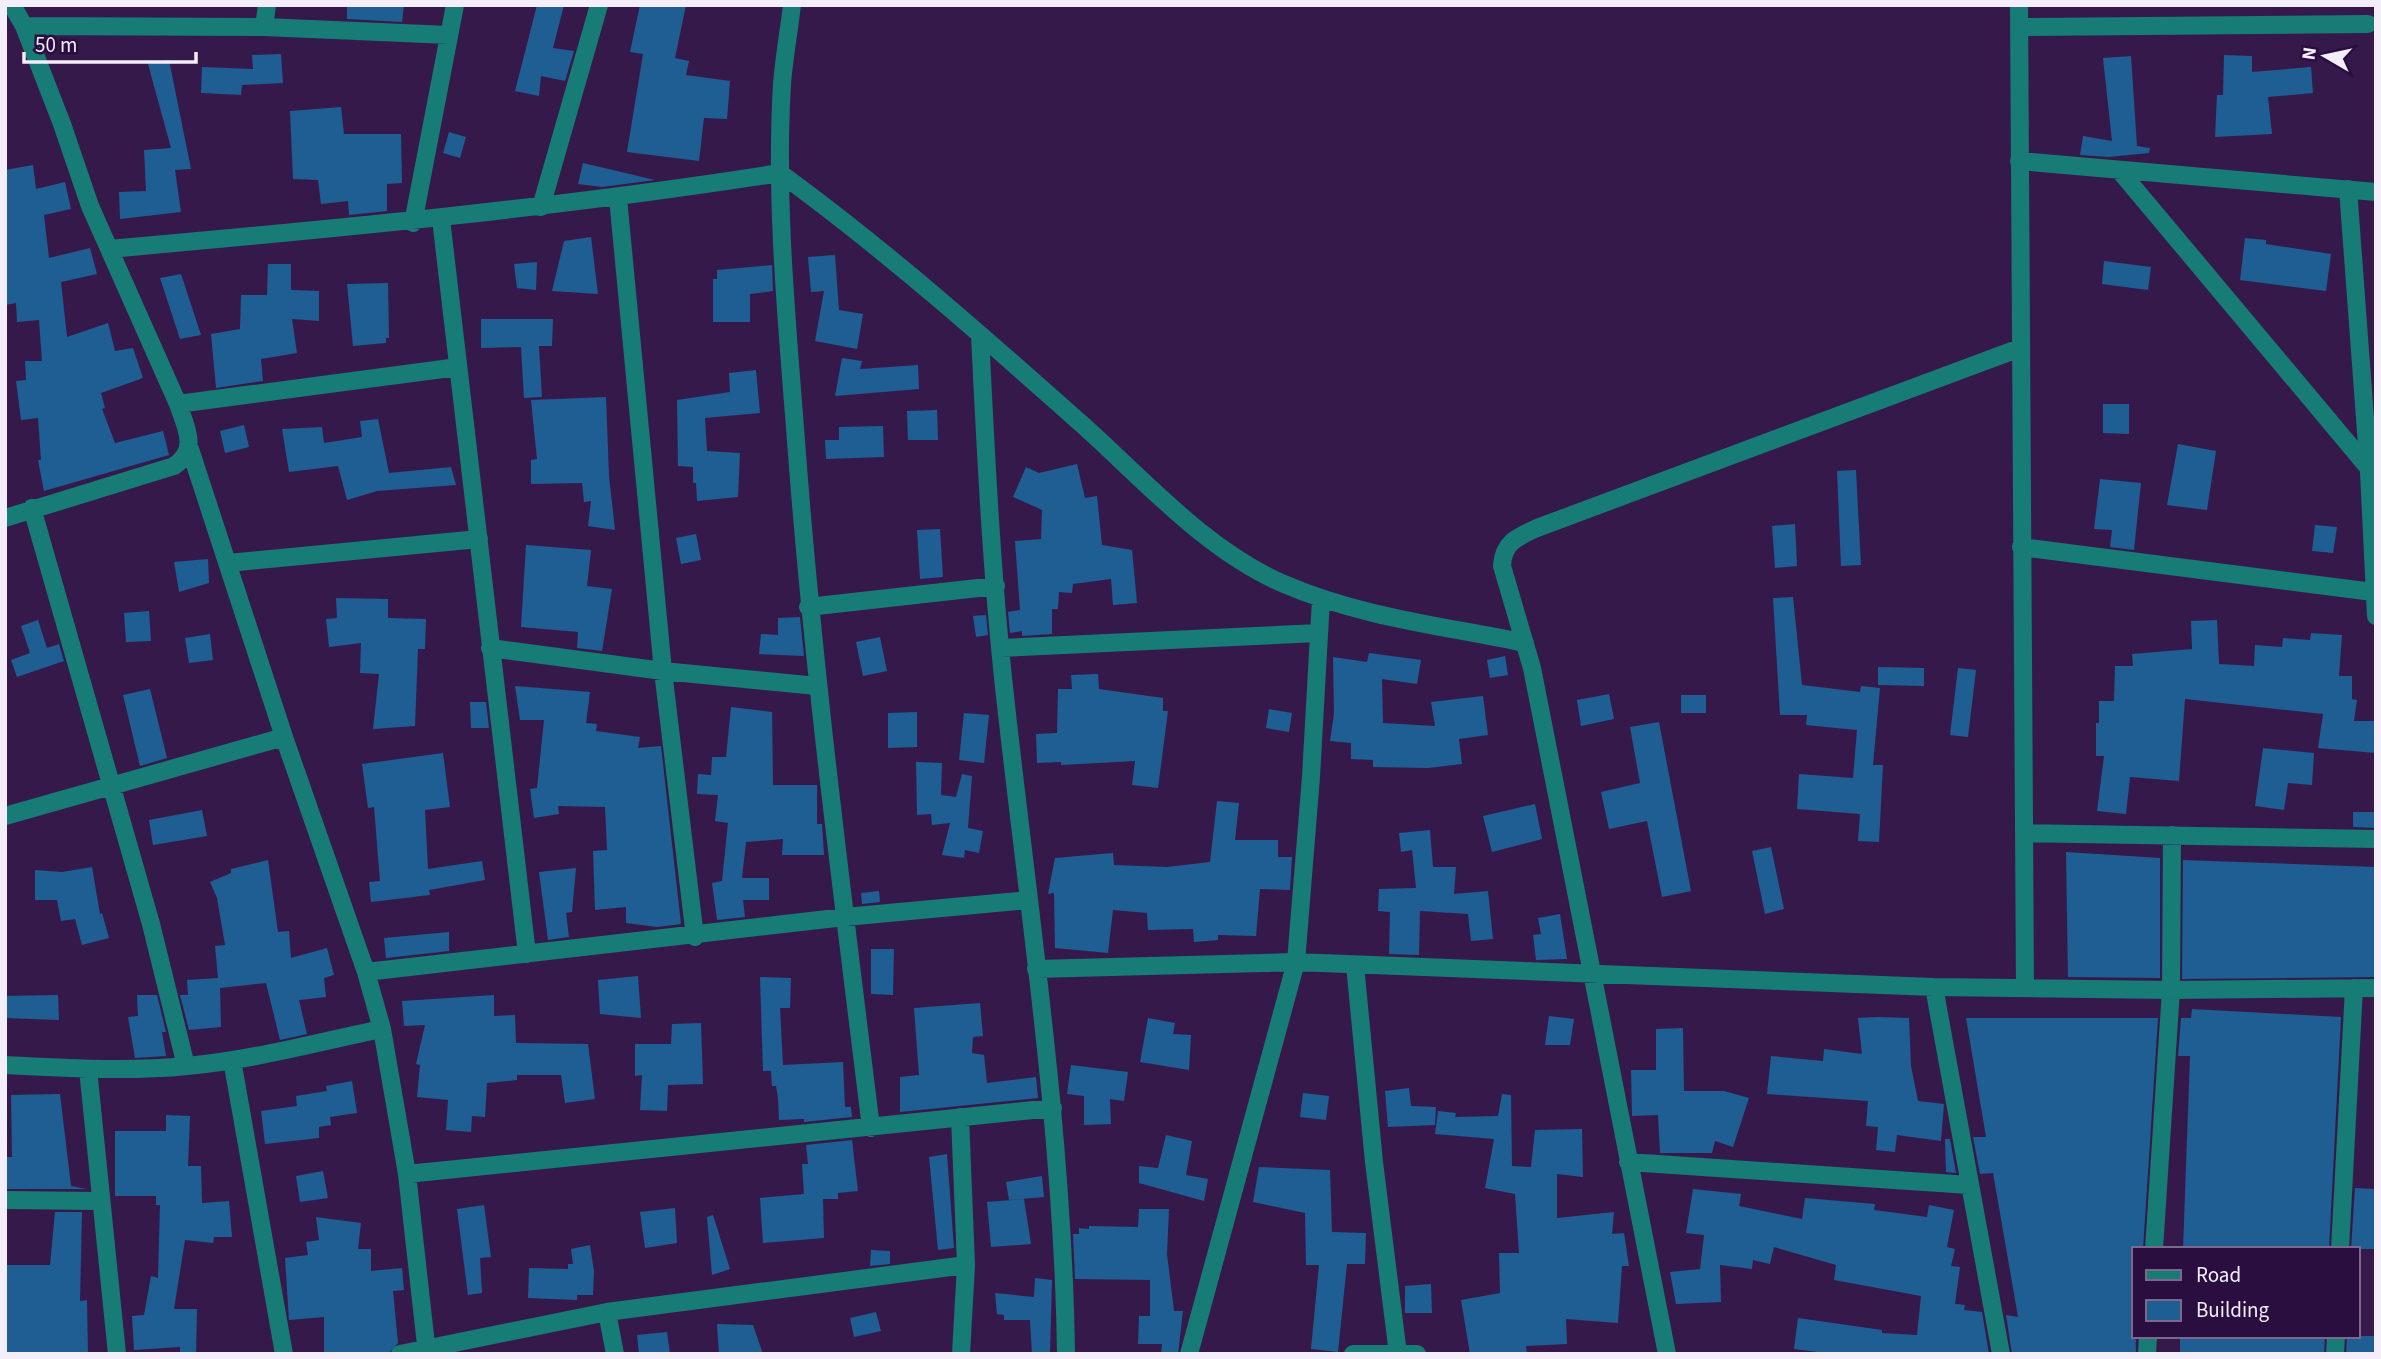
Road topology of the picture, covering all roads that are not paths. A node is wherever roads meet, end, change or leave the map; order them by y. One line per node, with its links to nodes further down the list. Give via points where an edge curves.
1 (267, 5): 9 (street)
2 (456, 5): 11 (street)
3 (599, 5): 18 (street)
4 (792, 5): 14 (street, via 782,83)
5 (2019, 5): 10 (street)
6 (12, 9): 8 (street)
7 (2368, 24): 10 (street)
8 (24, 26): 9 (street); 21 (street)
9 (264, 27): 11 (street)
10 (2020, 27): 12 (street)
11 (449, 35): 20 (street)
12 (2019, 161): 13 (street); 23 (street)
13 (2119, 170): 15 (street); 27 (street)
14 (780, 173): 17 (street); 22 (street, via 865,235); 36 (street)
15 (2348, 189): 16 (street); 27 (street)
16 (2376, 192)
17 (618, 198): 18 (street); 42 (street)
18 (541, 207): 19 (street)
19 (441, 219): 20 (street); 24 (street)
20 (413, 223): 21 (street)
21 (108, 249): 25 (street)
22 (980, 335): 33 (street); 35 (street, via 1214,542 1281,583)
23 (2020, 348): 31 (street); 39 (street, via 1510,541 1502,553 1502,566)
24 (458, 366): 25 (street); 30 (street)
25 (178, 404): 26 (street)
26 (190, 449): 28 (street, via 174,466); 32 (street)
27 (2373, 472): 34 (street)
28 (32, 508): 29 (street); 45 (street)
29 (5, 518)
30 (478, 538): 32 (street); 40 (street)
31 (2021, 547): 34 (street); 47 (street)
32 (228, 562): 44 (street)
33 (996, 586): 36 (street); 41 (street)
34 (2373, 592): 37 (street)
35 (1321, 598): 38 (street); 39 (street, via 1360,611)
36 (808, 607): 43 (street)
37 (2376, 616)
38 (1319, 632): 41 (street); 54 (street)
39 (1525, 643): 58 (street)
40 (490, 648): 42 (street); 53 (street)
41 (1001, 648): 50 (street)
42 (663, 671): 43 (street); 52 (street)
43 (817, 686): 51 (street)
44 (284, 737): 45 (street); 57 (street)
45 (111, 787): 46 (street); 67 (street)
46 (5, 816)
47 (2024, 833): 48 (street); 60 (street)
48 (2172, 835): 49 (street); 63 (street)
49 (2376, 839)
50 (1028, 900): 51 (street); 56 (street)
51 (845, 917): 52 (street); 71 (street)
52 (695, 937): 53 (street)
53 (527, 954): 57 (street)
54 (1296, 962): 55 (street); 56 (street); 89 (street)
55 (1355, 965): 58 (street); 82 (street)
56 (1036, 969): 69 (street)
57 (366, 972): 64 (street)
58 (1593, 974): 59 (street); 72 (street)
59 (1934, 987): 60 (street); 74 (street)
60 (2025, 988): 63 (street)
61 (2354, 988): 62 (street); 63 (street); 78 (street)
62 (2376, 988)
63 (2171, 990): 77 (street)
64 (382, 1028): 65 (street); 73 (street)
65 (232, 1060): 67 (street); 84 (street)
66 (5, 1065): 68 (street)
67 (186, 1066): 68 (street)
68 (88, 1069): 76 (street)
69 (1052, 1108): 70 (street); 88 (street)
70 (960, 1117): 71 (street); 79 (street)
71 (871, 1128): 73 (street)
72 (1628, 1162): 74 (street); 92 (street)
73 (407, 1174): 81 (street)
74 (1969, 1185): 93 (street)
75 (5, 1200): 76 (street)
76 (99, 1201): 83 (street)
77 (2154, 1247)
78 (2340, 1247)
79 (966, 1265): 80 (street); 87 (street)
80 (607, 1312): 81 (street); 86 (street)
81 (427, 1351): 85 (street)
82 (1398, 1353): 90 (street); 91 (street)
83 (117, 1354)
84 (284, 1354)
85 (400, 1354)
86 (615, 1354)
87 (961, 1354)
88 (1066, 1354)
89 (1189, 1354)
90 (1353, 1354)
91 (1417, 1354)
92 (1667, 1354)
93 (2001, 1354)

